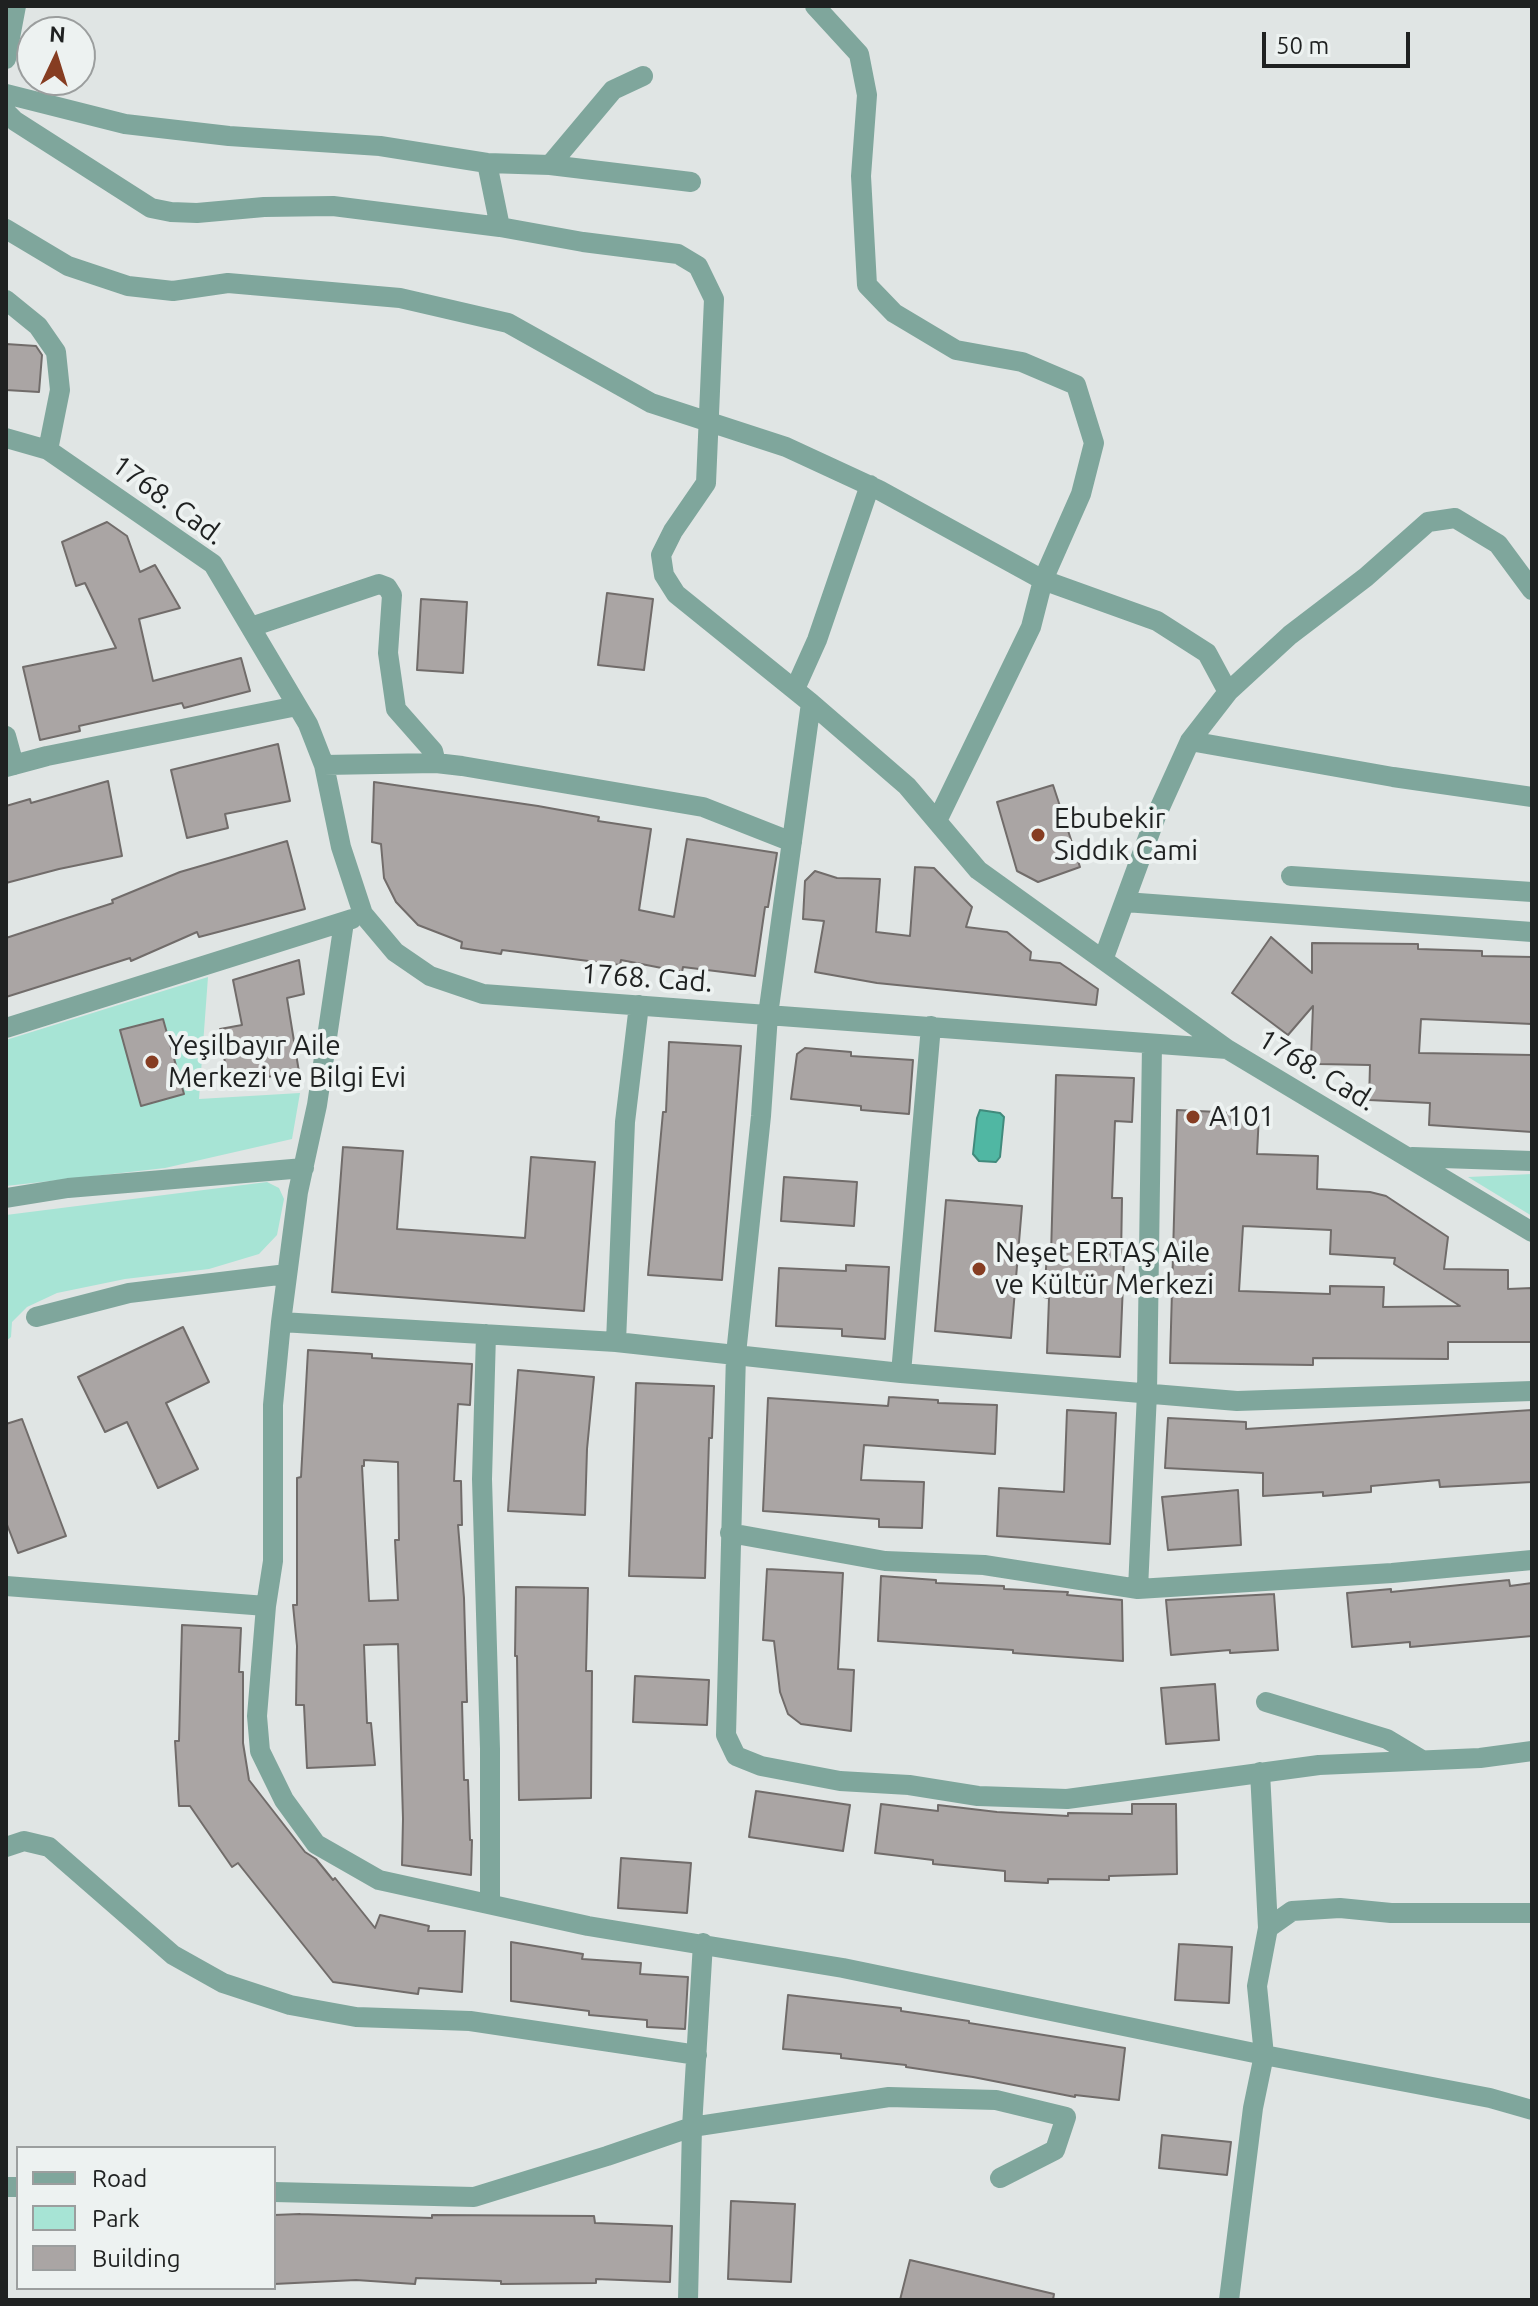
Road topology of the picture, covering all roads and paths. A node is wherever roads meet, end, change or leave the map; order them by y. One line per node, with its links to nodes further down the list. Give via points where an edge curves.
1 (16, 6): 3 (street)
2 (815, 6): 17 (street, via 859,54 867,95 861,176 867,285 894,313 956,350 1022,362 1076,385 1094,443 1081,494)
3 (6, 59)
4 (643, 76): 8 (street, via 613,90)
5 (6, 94): 7 (street, via 125,124 380,146)
6 (6, 112): 10 (street, via 151,208 197,213 333,206)
7 (487, 163): 8 (street); 10 (street)
8 (550, 165): 9 (street)
9 (691, 182)
10 (500, 227): 13 (street, via 678,254 698,266 714,299)
11 (6, 229): 13 (street, via 68,266 128,286 173,291 228,283 400,298 508,323 651,403)
12 (6, 300): 15 (street, via 38,326 56,352 60,390)
13 (709, 420): 16 (street); 20 (street, via 706,483 661,555 664,575 676,594)
14 (6, 438): 15 (street, 1768. Cad.)
15 (48, 450): 19 (street, 1768. Cad., via 213,564)
16 (870, 485): 17 (street); 20 (street)
17 (1043, 580): 21 (street, via 1157,621 1207,653); 30 (street, via 1031,627)
18 (1532, 590): 21 (street, via 1498,544 1455,518 1428,522)
19 (251, 627): 23 (street, 1768. Cad.); 26 (street, via 379,584 387,587 392,595 388,653 396,709 433,751)
20 (795, 689): 22 (street)
21 (1228, 692): 25 (street)
22 (811, 703): 30 (street, via 907,786); 31 (street)
23 (297, 706): 27 (street, 1768. Cad.); 28 (street)
24 (6, 736): 28 (street)
25 (1190, 741): 29 (street); 34 (street)
26 (436, 763): 27 (street); 31 (street, via 703,807)
27 (324, 765): 35 (street, 1768. Cad.)
28 (10, 766)
29 (1532, 797)
30 (937, 821): 37 (street, via 978,870)
31 (792, 842): 39 (street)
32 (1291, 876): 33 (street)
33 (1532, 892)
34 (1125, 902): 36 (street); 37 (street)
35 (353, 918): 38 (street, 1768. Cad., via 430,976 483,994); 41 (street); 46 (street)
36 (1532, 932)
37 (1103, 960): 43 (street)
38 (639, 1005): 39 (street, 1768. Cad.); 53 (street, via 625,1122)
39 (768, 1015): 40 (street, 1768. Cad.); 54 (street)
40 (931, 1026): 42 (street, 1768. Cad.); 55 (street)
41 (6, 1028)
42 (1152, 1044): 43 (street, 1768. Cad.); 57 (street)
43 (1227, 1049): 44 (street, 1768. Cad.)
44 (1408, 1157): 45 (street); 48 (street, 1768. Cad.)
45 (1532, 1161)
46 (304, 1168): 47 (street); 49 (street)
47 (6, 1198)
48 (1532, 1232)
49 (287, 1274): 50 (street, via 129,1293); 51 (street)
50 (36, 1317)
51 (281, 1322): 52 (street); 62 (street, via 273,1405 273,1561)
52 (486, 1334): 53 (street); 68 (street, via 482,1479)
53 (616, 1342): 54 (street)
54 (736, 1354): 55 (street); 58 (street)
55 (901, 1373): 57 (street)
56 (1532, 1391): 57 (street, via 1237,1401)
57 (1147, 1393): 61 (street)
58 (730, 1533): 61 (street, via 885,1561 984,1565); 66 (street, via 726,1735 736,1756 840,1781 978,1796 1067,1799)
59 (1532, 1560): 61 (street)
60 (6, 1586): 62 (street)
61 (1138, 1589)
62 (266, 1606): 68 (street, via 257,1716 260,1751 284,1800 316,1844 379,1880)
63 (1266, 1702): 65 (street, via 1387,1739)
64 (1532, 1751): 65 (street)
65 (1422, 1760): 66 (street)
66 (1260, 1772): 70 (street)
67 (15, 1844): 72 (street, via 49,1847 173,1955 223,1983 277,2001 356,2017 470,2021)
68 (490, 1903): 71 (street, via 588,1926)
69 (1532, 1913): 70 (street, via 1292,1911)
70 (1268, 1928): 73 (street, via 1257,1986)
71 (703, 1943): 72 (street); 73 (street)
72 (697, 2055): 75 (street)
73 (1264, 2055): 74 (street); 79 (street)
74 (1532, 2110)
75 (692, 2127): 76 (street, via 889,2097 996,2100 1066,2117 1055,2150); 77 (street, via 474,2197); 78 (street)
76 (1000, 2178)
77 (276, 2192)
78 (688, 2300)
79 (1229, 2300)

